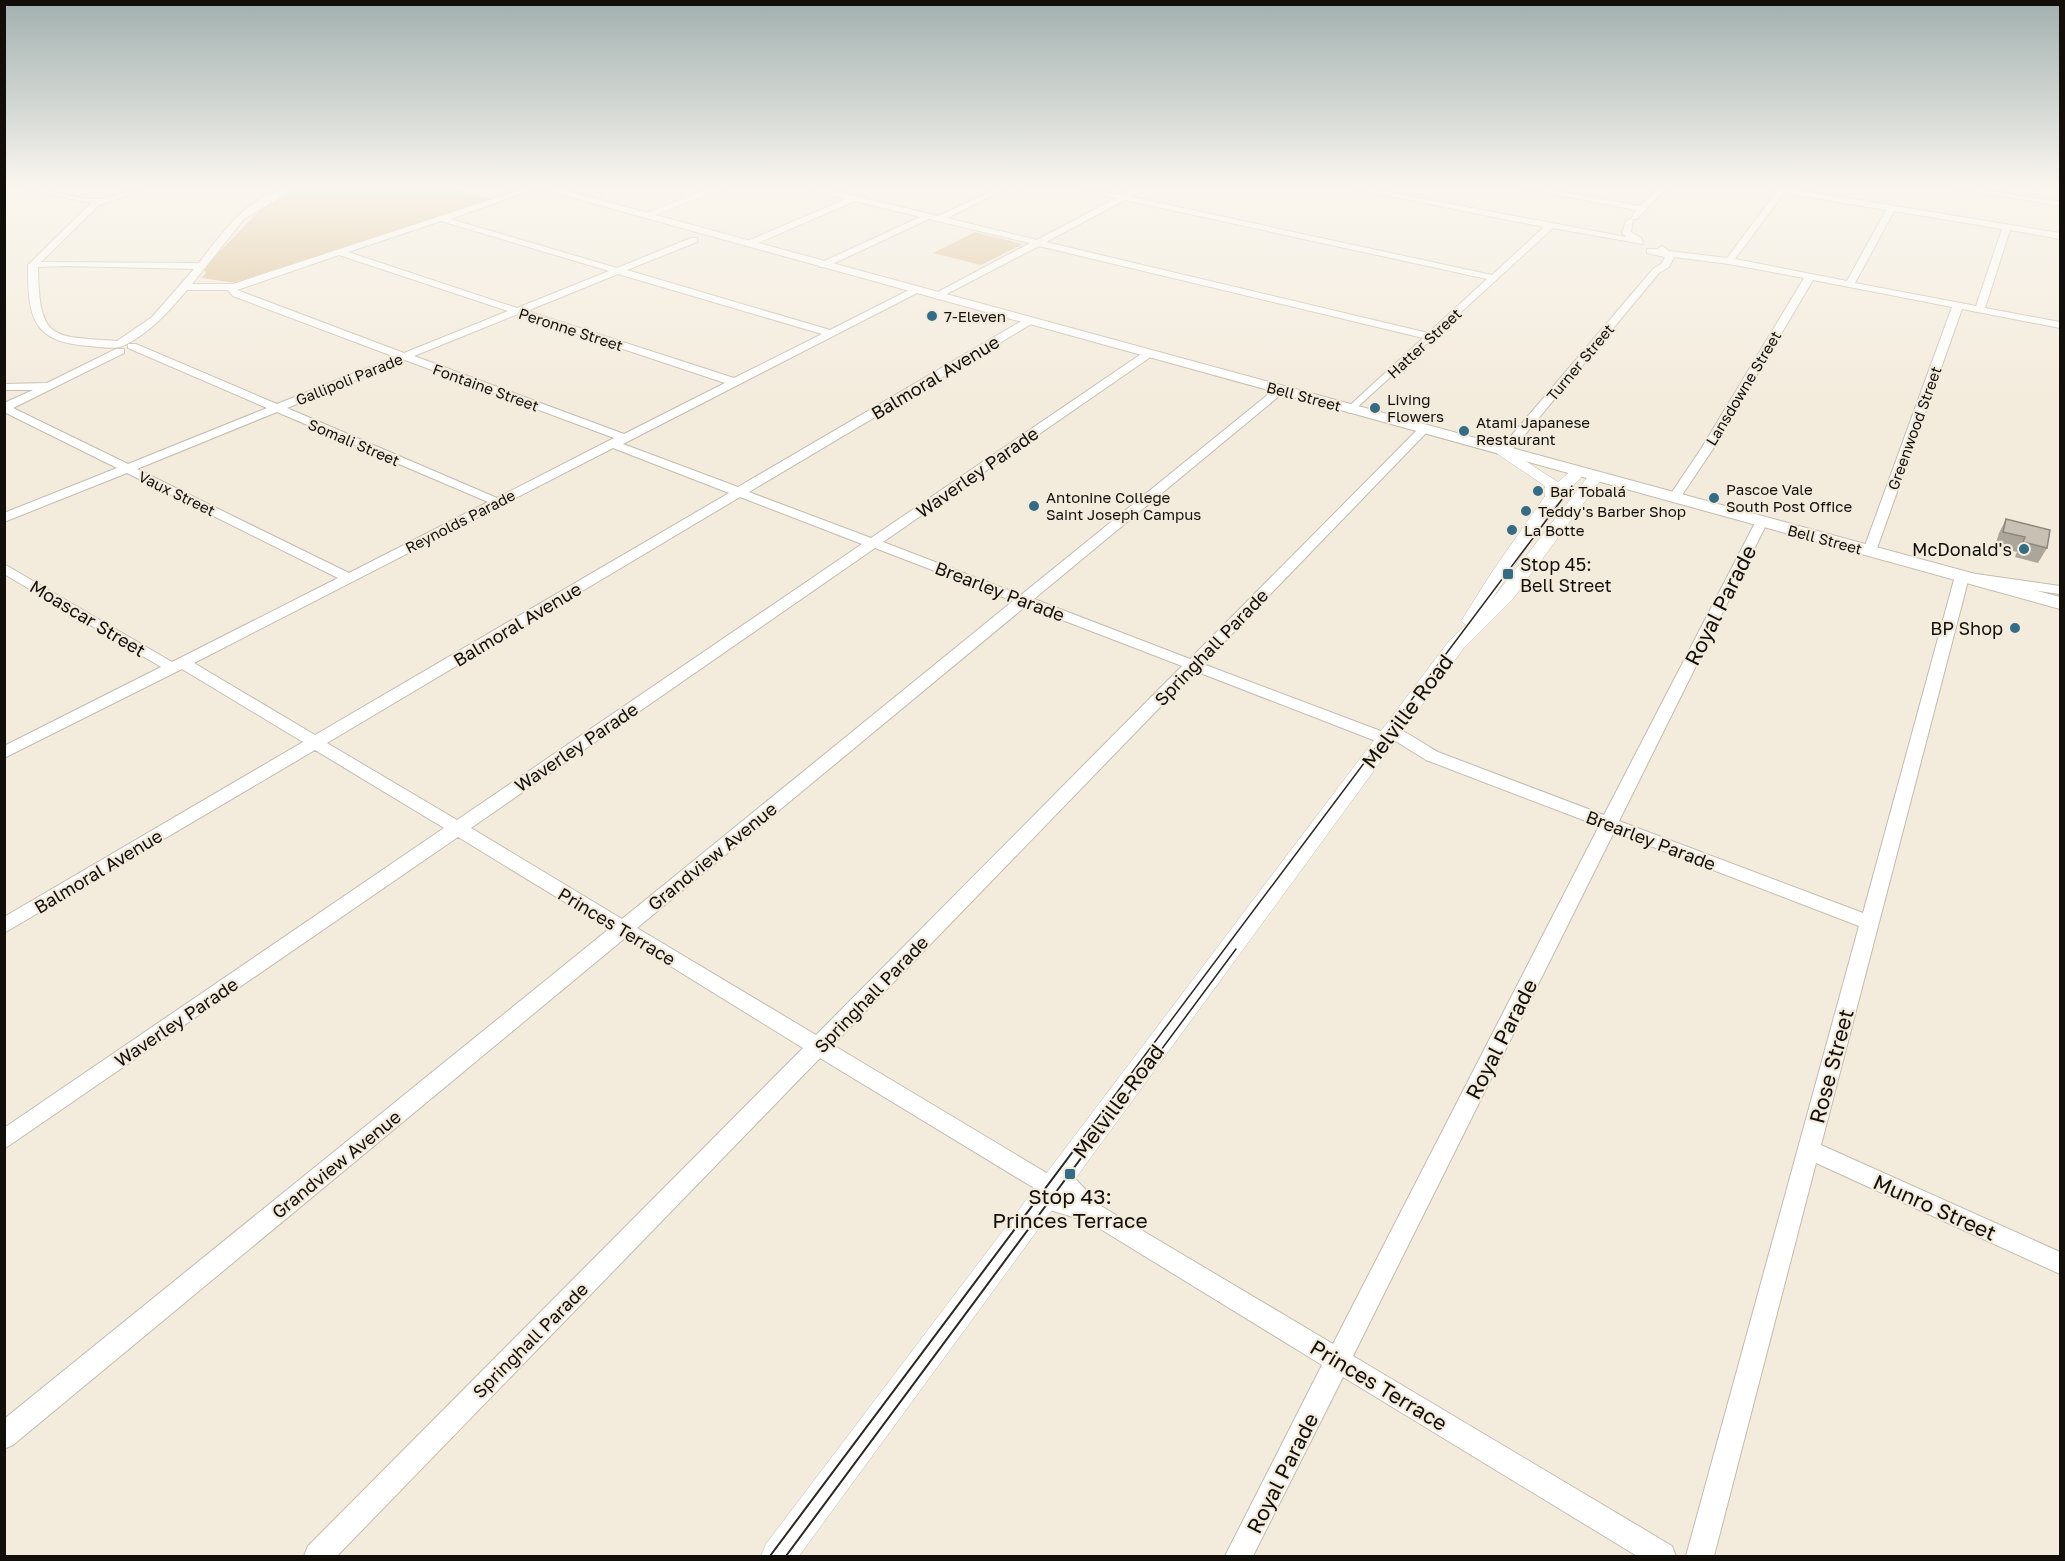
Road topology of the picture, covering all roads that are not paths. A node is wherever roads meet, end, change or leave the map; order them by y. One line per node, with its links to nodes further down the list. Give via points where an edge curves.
1 (36, 262): 18 (street)
2 (204, 262): 20 (street)
3 (312, 262): 27 (street)
4 (367, 262): 32 (street, Peronne Street)
5 (586, 262): 21 (street)
6 (640, 262): 21 (street, Gallipoli Parade)
7 (812, 262): 19 (highway, Bell Street)
8 (830, 262): 19 (street)
9 (1001, 262): 29 (street)
10 (1120, 262): 36 (street)
11 (1420, 262): 24 (street)
12 (1511, 262): 24 (street, Hatter Street)
13 (1660, 262): 22 (street)
14 (1668, 262): 22 (street, Turner Street)
15 (1733, 262): 23 (street)
16 (1862, 262): 25 (street)
17 (1996, 262): 31 (street)
18 (33, 265): 20 (street, via 66,262); 37 (street, Somali Street, via 40,327 59,339)
19 (823, 265): 28 (highway, Bell Street)
20 (201, 266): 26 (street)
21 (617, 271): 32 (street, Gallipoli Parade); 35 (street)
22 (1656, 271): 51 (street, Turner Street)
23 (1810, 277): 25 (street); 56 (street, Lansdowne Street)
24 (1494, 278): 36 (street, Hatter Street)
25 (1850, 284): 30 (street)
26 (183, 287): 27 (street); 37 (street, via 155,319)
27 (234, 287): 39 (street, Fontaine Street, via 232,291 236,294)
28 (916, 290): 29 (highway, Bell Street); 35 (street, Reynolds Parade)
29 (937, 296): 33 (highway, Bell Street)
30 (1958, 305): 31 (street); 61 (street, Greenwood Street)
31 (1980, 309): 34 (street)
32 (518, 311): 39 (street, Gallipoli Parade); 40 (street, Peronne Street)
33 (1029, 321): 38 (highway, Bell Street); 54 (street, Balmoral Avenue)
34 (2061, 325)
35 (830, 333): 40 (street, Reynolds Parade)
36 (1430, 337): 48 (street, Hatter Street)
37 (120, 347): 41 (street); 47 (street, Somali Street, via 145,353)
38 (1149, 354): 43 (highway, Bell Street); 60 (street, Waverley Parade)
39 (405, 357): 47 (street, Gallipoli Parade); 50 (street, Fontaine Street)
40 (734, 382): 50 (street, Reynolds Parade)
41 (53, 385): 42 (street); 44 (street)
42 (4, 387)
43 (1280, 390): 48 (highway, Bell Street); 66 (street, Grandview Avenue)
44 (42, 391): 45 (street); 46 (street)
45 (4, 392)
46 (5, 408): 52 (street, Vaux Street)
47 (276, 409): 52 (street, Gallipoli Parade); 57 (street, Somali Street)
48 (1351, 410): 49 (highway, Bell Street)
49 (1423, 430): 51 (highway, Bell Street); 70 (street, Springhall Parade)
50 (618, 441): 54 (street, Brearley Parade); 57 (street, Reynolds Parade)
51 (1504, 452): 53 (highway, Bell Street); 55 (main road, via 1546,479 1552,485)
52 (128, 469): 58 (street, Gallipoli Parade); 64 (street, Vaux Street)
53 (1586, 474): 55 (main road, Melville Road); 56 (highway, Bell Street); 68 (main road, Melville Road, via 1506,596)
54 (740, 492): 60 (street, Brearley Parade); 72 (street, Balmoral Avenue)
55 (1553, 496): 68 (main road, Melville Road, via 1497,573)
56 (1674, 498): 59 (highway, Bell Street)
57 (497, 502): 64 (street, Reynolds Parade)
58 (4, 518)
59 (1762, 521): 61 (highway, Bell Street); 74 (street, Royal Parade)
60 (873, 543): 66 (street, Brearley Parade); 75 (street, Waverley Parade)
61 (1870, 551): 63 (highway, Bell Street)
62 (4, 568): 69 (street, Moascar Street)
63 (1962, 576): 65 (street); 67 (highway, Bell Street); 76 (street, Rose Street)
64 (349, 578): 69 (street, Reynolds Parade)
65 (2061, 590)
66 (1024, 600): 70 (street, Brearley Parade); 78 (street, Grandview Avenue)
67 (2061, 603)
68 (1456, 645): 71 (main road, Melville Road)
69 (177, 665): 72 (street, Princes Terrace); 73 (street, Reynolds Parade)
70 (1193, 665): 71 (street, Brearley Parade); 79 (street, Springhall Parade)
71 (1387, 739): 74 (street, Brearley Parade); 82 (main road, Melville Road)
72 (315, 743): 75 (street, Princes Terrace); 77 (street, Balmoral Avenue)
73 (4, 753)
74 (1610, 824): 76 (street, Brearley Parade); 84 (street, Royal Parade)
75 (457, 829): 78 (street, Princes Terrace); 80 (street, Waverley Parade)
76 (1869, 923): 81 (street, Rose Street)
77 (4, 926)
78 (622, 929): 79 (street, Princes Terrace); 85 (street, Grandview Avenue)
79 (819, 1047): 82 (street, Princes Terrace); 86 (street, Springhall Parade)
80 (4, 1140)
81 (1809, 1150): 83 (street, Munro Street); 90 (street, Rose Street)
82 (1053, 1188): 84 (street, Princes Terrace); 87 (main road, Melville Road)
83 (2061, 1263)
84 (1338, 1361): 88 (street, Royal Parade); 89 (street, Princes Terrace)
85 (4, 1436)
86 (318, 1557)
87 (778, 1557)
88 (1239, 1557)
89 (1662, 1557)
90 (1700, 1557)

